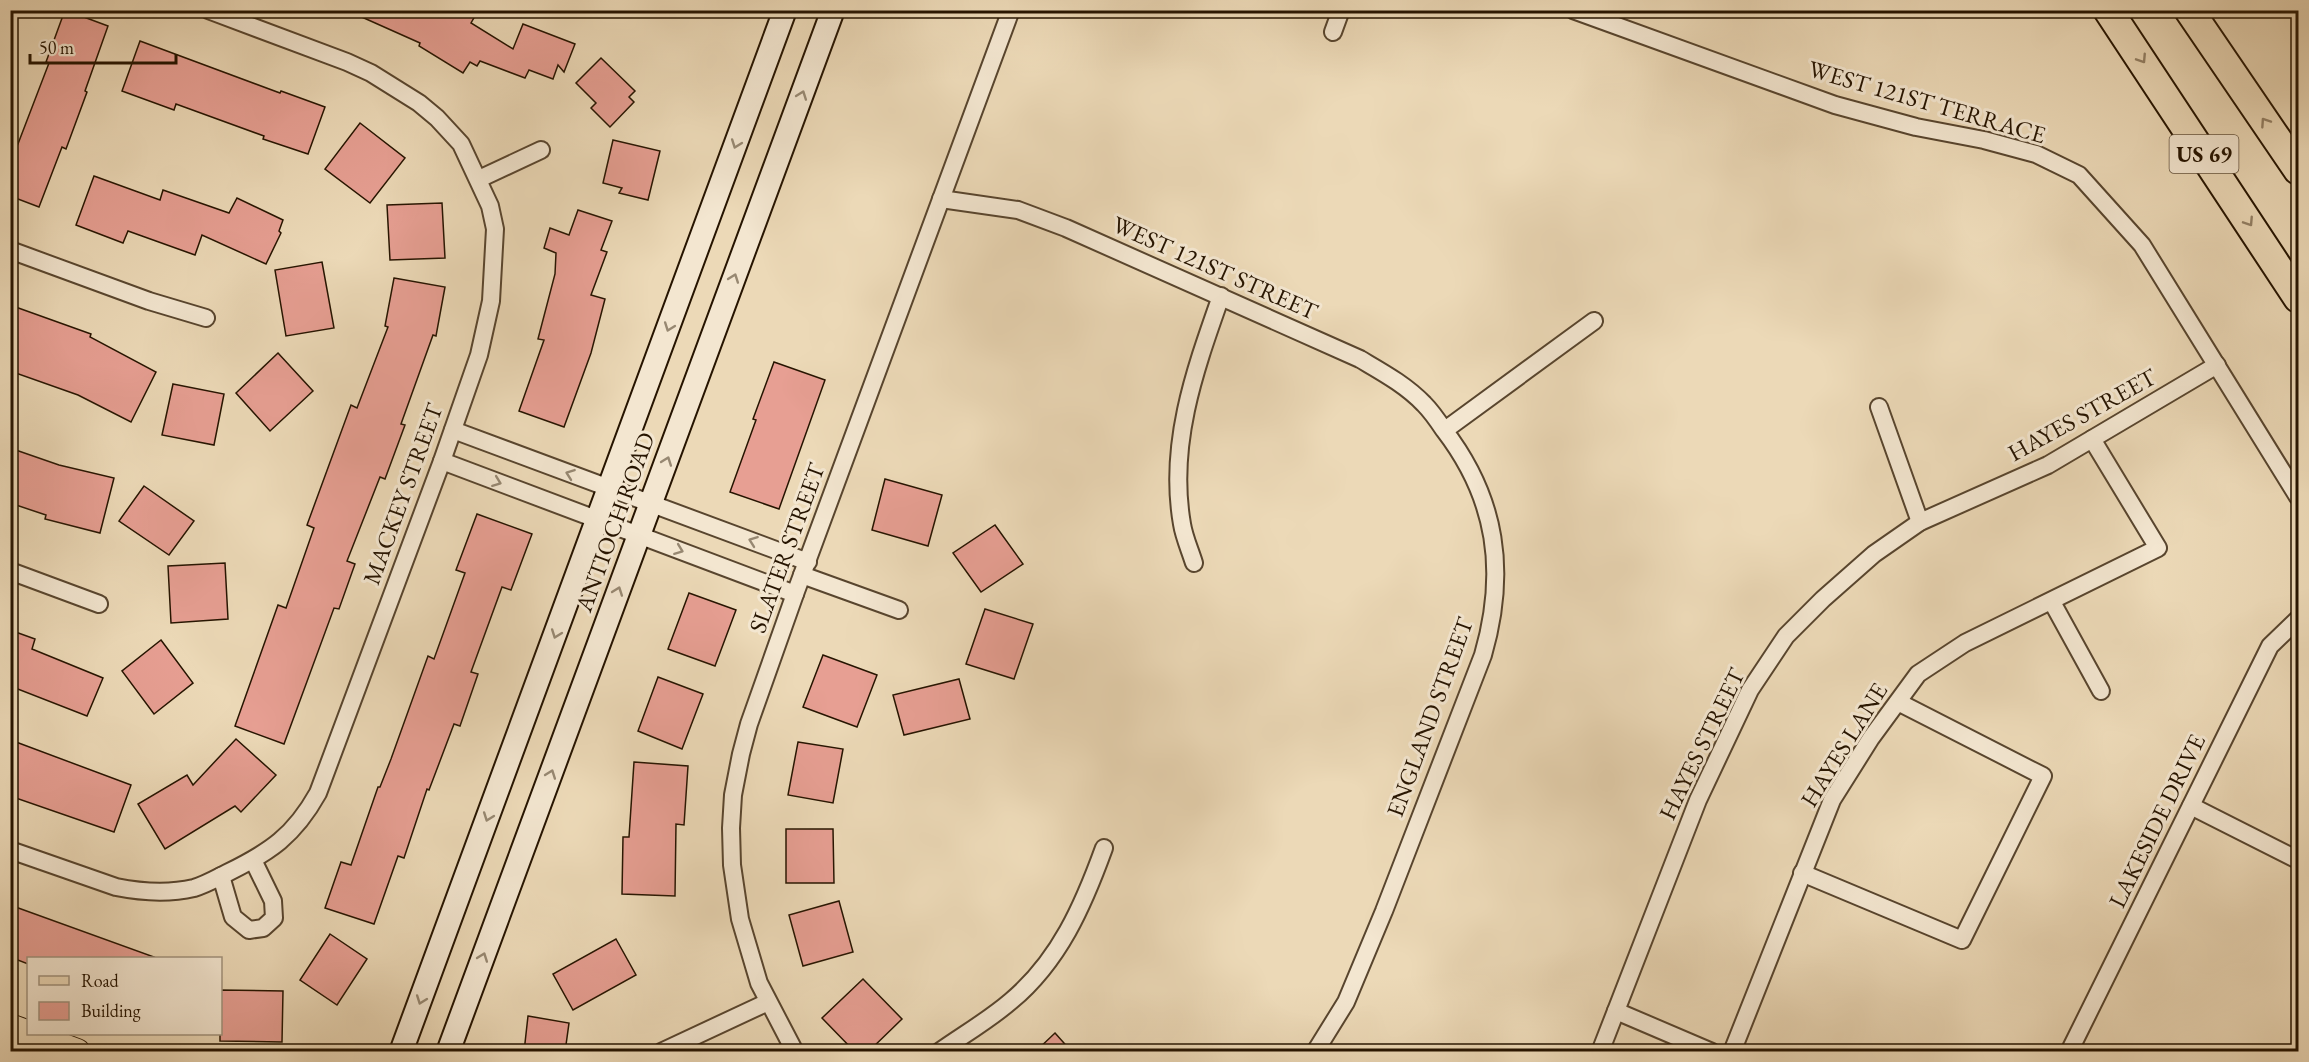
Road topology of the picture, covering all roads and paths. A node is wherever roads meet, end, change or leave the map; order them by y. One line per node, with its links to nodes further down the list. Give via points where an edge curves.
1 (208, 10): 12 (street, via 371,73 437,117 461,144)
2 (785, 10): 25 (main road, ANTIOCH ROAD, one-way to 25)
3 (833, 10): 27 (main road, ANTIOCH ROAD, one-way to 3)
4 (1011, 10): 13 (street, SLATER STREET)
5 (1341, 10): 9 (street)
6 (1573, 10): 19 (street, WEST 121ST TERRACE, via 1835,105 2036,154 2079,175 2142,244)
7 (2108, 10): 16 (highway, US 69, one-way to 16)
8 (2189, 10): 11 (highway, US 69, one-way to 8)
9 (1333, 33)
10 (541, 150): 12 (street)
11 (2298, 170)
12 (479, 179): 21 (street, MACKEY STREET, via 495,229 491,301 479,355)
13 (941, 199): 15 (street, WEST 121ST STREET, via 1018,210); 32 (street, SLATER STREET)
14 (10, 250): 17 (street)
15 (1221, 296): 22 (street, WEST 121ST STREET, via 1360,359 1397,381 1424,404); 31 (street, via 1198,359 1179,446 1182,527)
16 (2298, 298)
17 (206, 318)
18 (1594, 321): 22 (street)
19 (2217, 365): 23 (street, HAYES STREET); 26 (street, WEST 121ST TERRACE)
20 (1879, 407): 29 (street)
21 (453, 430): 24 (street, MACKEY STREET); 25 (street, one-way to 21)
22 (1445, 430): 59 (street, ENGLAND STREET, via 1463,454 1478,485 1491,526 1496,589 1491,626 1384,911 1346,1002)
23 (2092, 439): 29 (street, HAYES STREET, via 2048,465); 35 (street, HAYES LANE, via 2158,548)
24 (442, 461): 28 (street, one-way to 28); 44 (street, MACKEY STREET, via 318,793 287,837)
25 (609, 488): 27 (street); 28 (main road, ANTIOCH ROAD)
26 (2298, 497)
27 (651, 504): 30 (main road, ANTIOCH ROAD); 32 (street, one-way to 27)
28 (598, 520): 30 (street); 54 (main road, ANTIOCH ROAD, one-way to 54)
29 (1920, 522): 49 (street, HAYES STREET, via 1874,554 1823,599 1786,636 1750,690 1698,800)
30 (639, 535): 34 (street, one-way to 34); 55 (main road, ANTIOCH ROAD, one-way to 30)
31 (1194, 563)
32 (805, 568): 34 (street, SLATER STREET); 37 (street)
33 (10, 571): 36 (street)
34 (795, 594): 48 (street, SLATER STREET, via 749,724 732,806 732,865 740,919)
35 (2052, 602): 39 (street); 40 (street, HAYES LANE, via 1956,649 1918,674)
36 (99, 604)
37 (898, 610)
38 (2298, 619): 41 (street, LAKESIDE DRIVE, via 2270,646)
39 (2101, 691)
40 (1898, 702): 46 (street, HAYES LANE, via 1870,738 1832,800); 46 (street, via 2043,776 1962,940)
41 (2191, 806): 45 (street); 63 (street, LAKESIDE DRIVE)
42 (1104, 848): 58 (street, via 1074,922 1030,984)
43 (10, 850): 47 (street, MACKEY STREET, via 134,891 195,888)
44 (254, 860): 47 (street, MACKEY STREET); 47 (street, via 273,901 274,918 263,928 249,930 233,916)
45 (2298, 860)
46 (1802, 873): 62 (street, HAYES LANE)
47 (221, 876)
48 (768, 1002): 56 (street); 57 (street, SLATER STREET)
49 (1616, 1011): 60 (street, HAYES STREET); 61 (street)
50 (10, 1028): 51 (main road)
51 (27, 1034)
52 (30, 1035): 53 (main road)
53 (77, 1052)
54 (401, 1052)
55 (448, 1052)
56 (662, 1052)
57 (795, 1052)
58 (939, 1052)
59 (1315, 1052)
60 (1600, 1052)
61 (1712, 1052)
62 (1732, 1052)
63 (2069, 1052)

